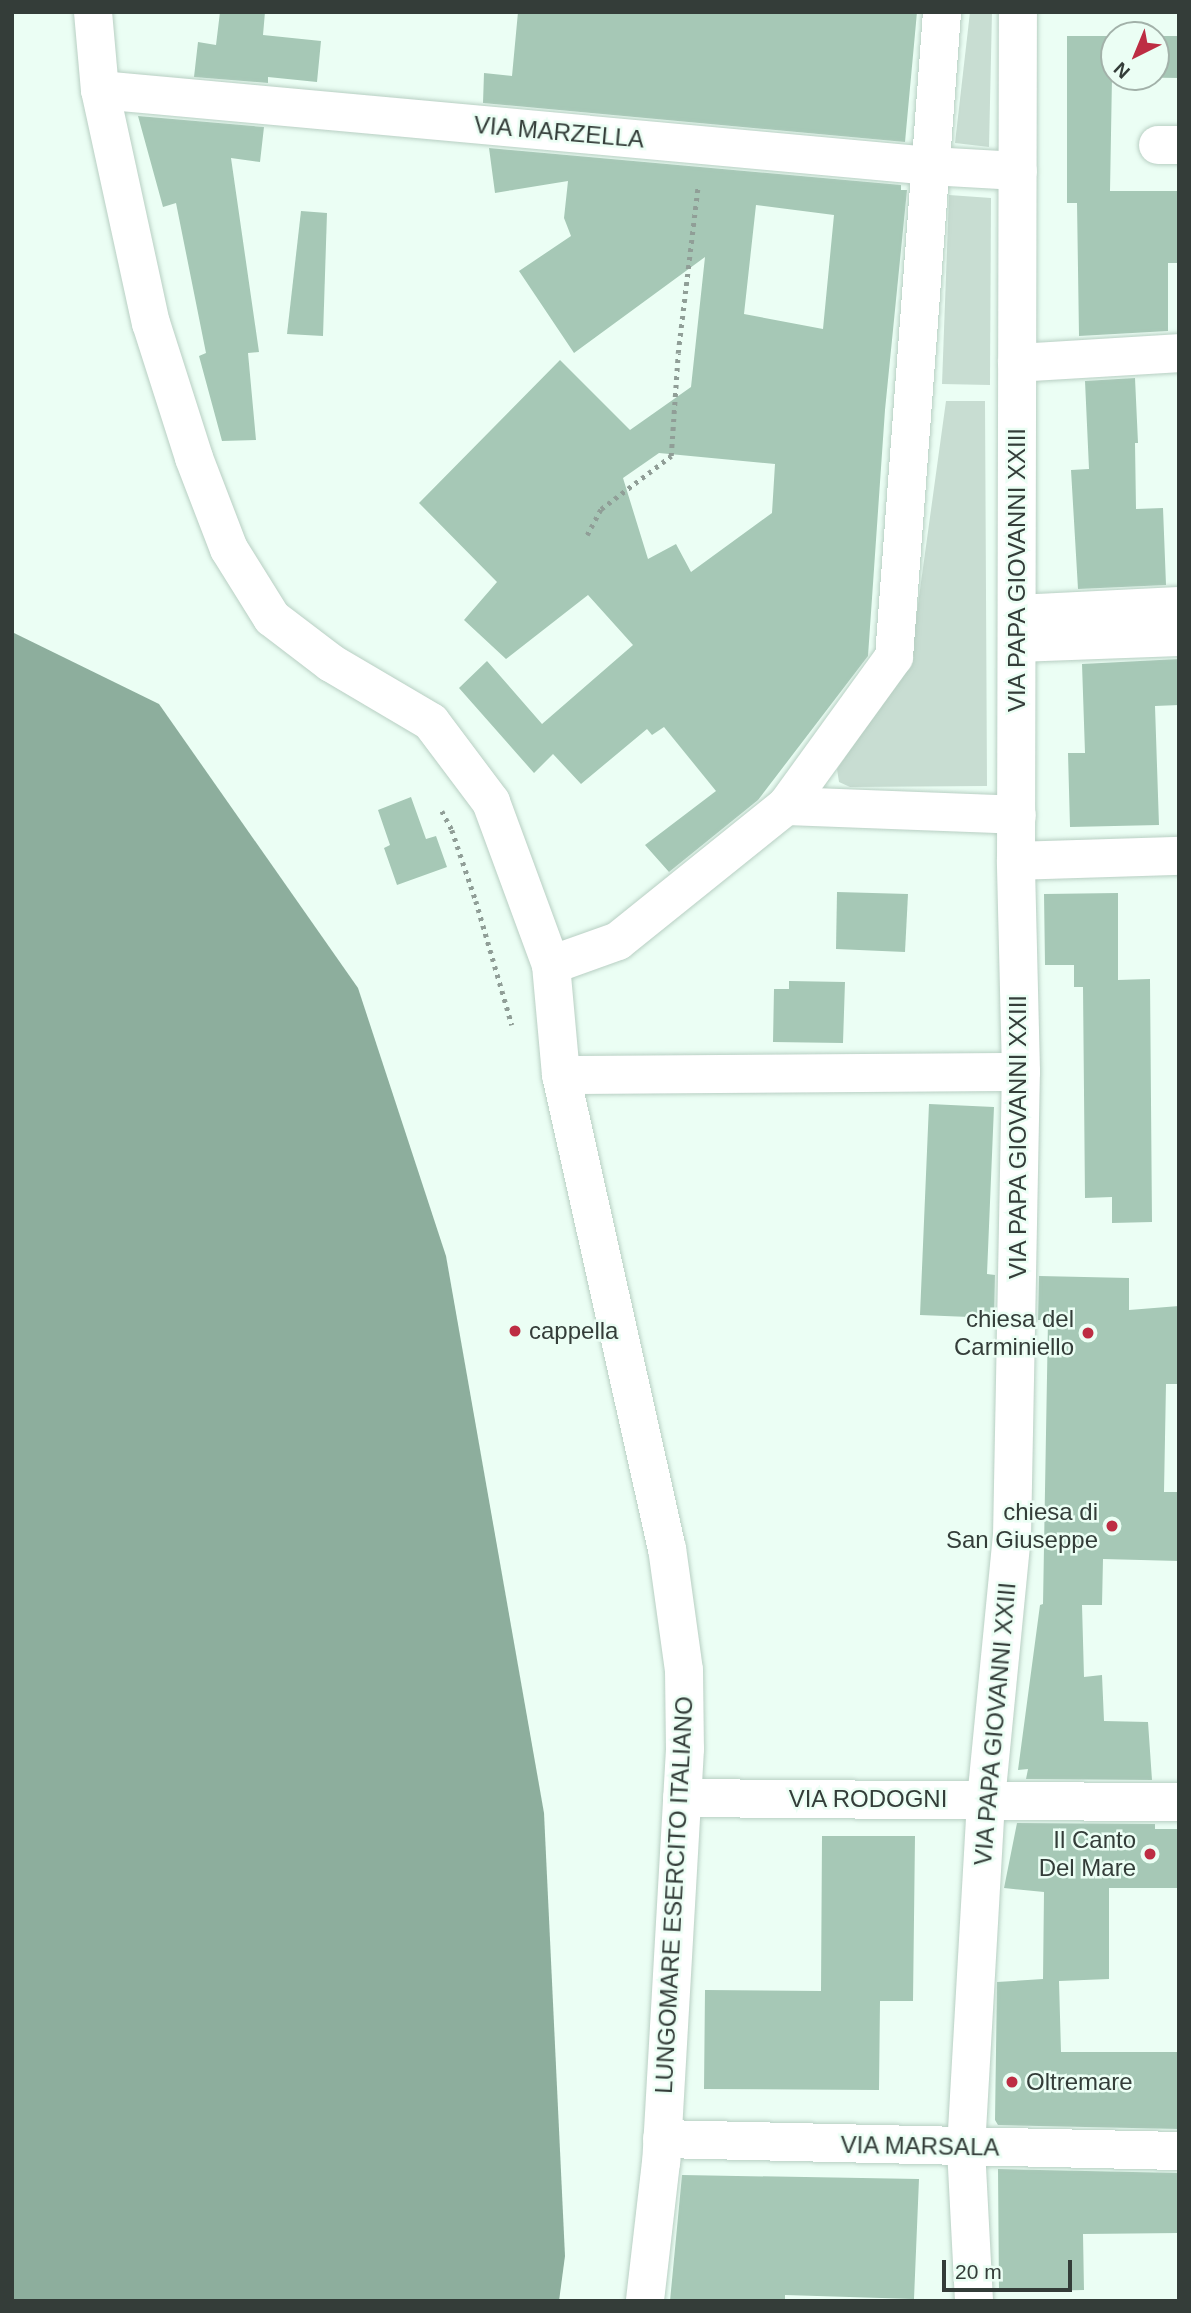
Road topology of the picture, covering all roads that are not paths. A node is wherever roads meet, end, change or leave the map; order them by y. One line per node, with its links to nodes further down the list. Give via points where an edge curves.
1 (93, 12): 4 (street, LUNGOMARE ESERCITO ITALIANO)
2 (942, 12): 5 (street)
3 (1018, 12): 6 (street, VIA PAPA GIOVANNI XXIII)
4 (100, 90): 5 (street, VIA MARZELLA); 16 (street, LUNGOMARE ESERCITO ITALIANO, via 151,323 229,549 272,618 331,663 431,722 491,802)
5 (930, 166): 6 (street, VIA MARZELLA); 12 (street, via 894,657)
6 (1018, 171): 8 (street, VIA PAPA GIOVANNI XXIII)
7 (1179, 354): 8 (street)
8 (1017, 363): 10 (street, VIA PAPA GIOVANNI XXIII)
9 (1179, 606): 10 (street)
10 (1017, 629): 11 (street); 13 (street, VIA PAPA GIOVANNI XXIII)
11 (1179, 637)
12 (786, 806): 13 (street); 16 (street, via 618,941)
13 (1017, 815): 15 (street, VIA PAPA GIOVANNI XXIII)
14 (1179, 856): 15 (street)
15 (1016, 861): 17 (street, VIA PAPA GIOVANNI XXIII)
16 (551, 965): 18 (street, LUNGOMARE ESERCITO ITALIANO)
17 (1020, 1072): 18 (street); 20 (street, VIA PAPA GIOVANNI XXIII, via 1012,1536)
18 (561, 1075): 19 (street, LUNGOMARE ESERCITO ITALIANO, via 667,1548 684,1670)
19 (682, 1798): 20 (street, VIA RODOGNI); 22 (street, LUNGOMARE ESERCITO ITALIANO)
20 (986, 1800): 21 (street, VIA RODOGNI); 23 (street, VIA PAPA GIOVANNI XXIII)
21 (1179, 1802)
22 (662, 2139): 23 (street, VIA MARSALA); 25 (street, LUNGOMARE ESERCITO ITALIANO)
23 (965, 2148): 24 (street, VIA MARSALA); 26 (street, VIA PAPA GIOVANNI XXIII)
24 (1179, 2151)
25 (645, 2301)
26 (974, 2301)

